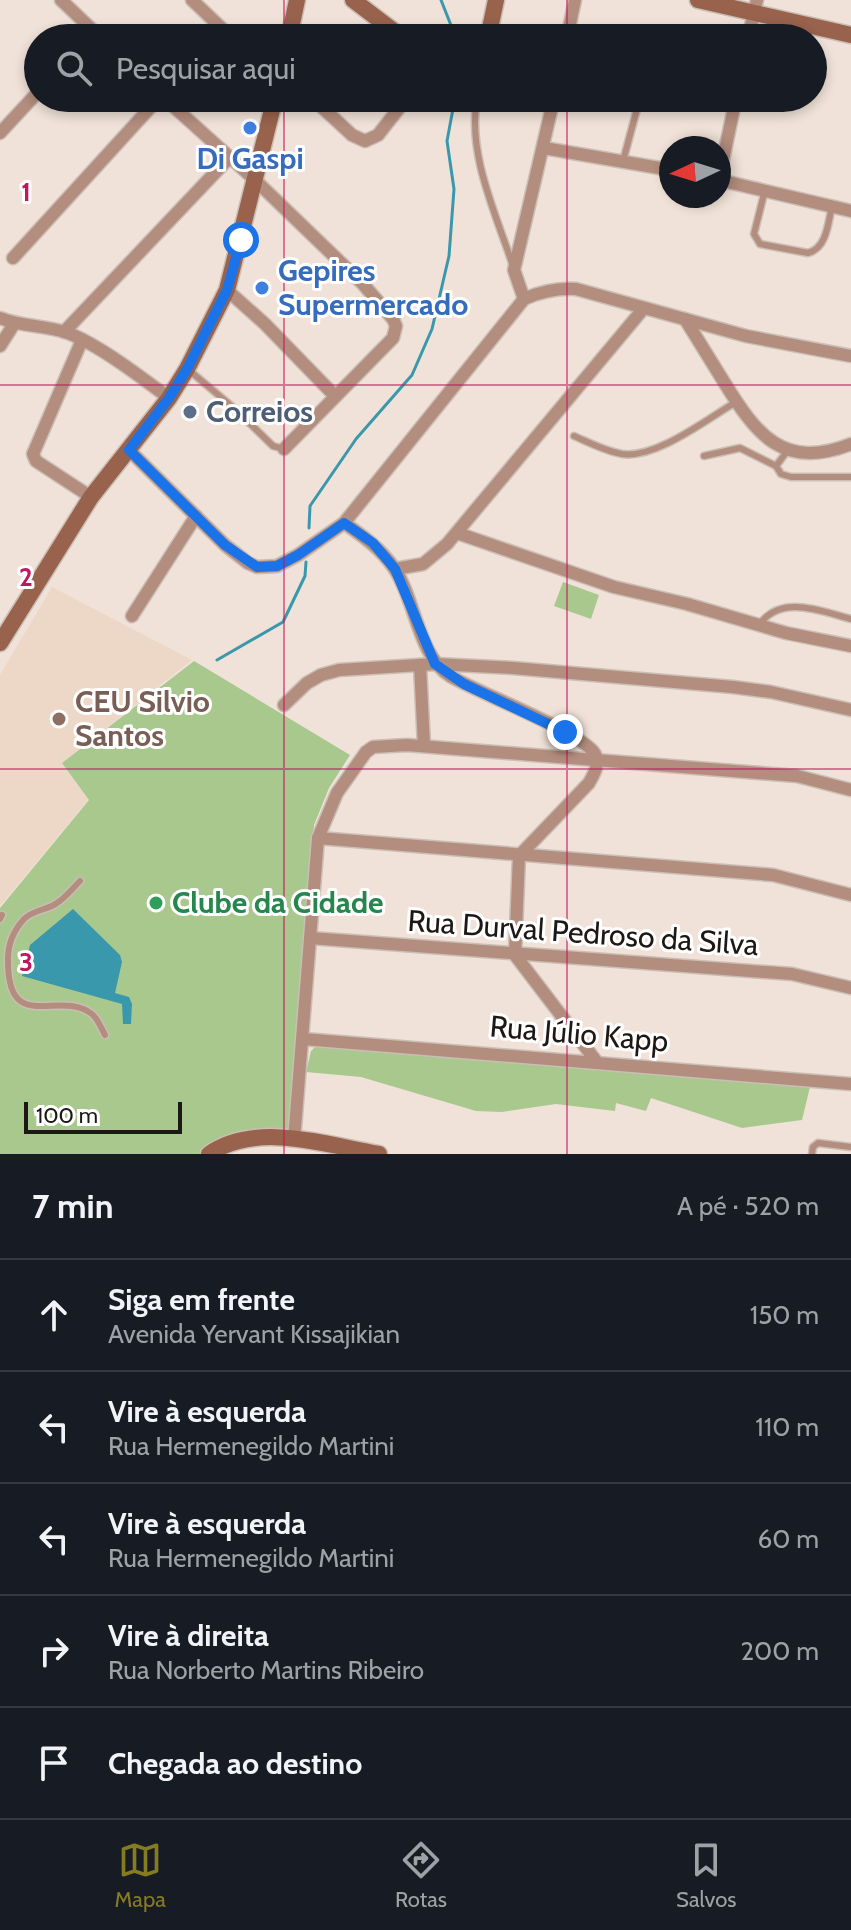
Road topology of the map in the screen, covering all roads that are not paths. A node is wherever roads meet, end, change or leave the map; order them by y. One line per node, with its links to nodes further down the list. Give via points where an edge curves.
1 (61, 0): 9 (street)
2 (297, 0): 11 (main road)
3 (353, 0): 12 (main road)
4 (496, 0): 13 (main road)
5 (575, 0): 14 (street)
6 (698, 0): 8 (main road)
7 (199, 2): 10 (street)
8 (755, 6): 15 (main road)
9 (83, 24)
10 (219, 24)
11 (292, 24)
12 (385, 24)
13 (491, 24)
14 (570, 24)
15 (815, 24)
16 (827, 28): 17 (main road)
17 (851, 35)
18 (24, 107): 28 (street)
19 (149, 112): 39 (street)
20 (178, 112): 31 (street)
21 (271, 112): 34 (main road)
22 (327, 112): 23 (street, via 365,141 378,135)
23 (396, 112)
24 (475, 112): 40 (lane, via 482,170)
25 (551, 112): 30 (street)
26 (636, 112): 32 (lane)
27 (733, 112): 29 (street)
28 (0, 133)
29 (728, 136)
30 (544, 148): 32 (street); 40 (street)
31 (229, 158): 34 (street); 47 (street)
32 (623, 161): 33 (street)
33 (659, 168)
34 (254, 179): 41 (main road); 52 (street, via 363,284 396,326 393,338)
35 (731, 182): 36 (street)
36 (765, 190): 37 (street); 37 (lane, via 754,234 760,244 815,251 822,245)
37 (832, 206): 38 (street)
38 (851, 211)
39 (13, 258)
40 (514, 270): 42 (street)
41 (227, 290): 51 (main road); 52 (street)
42 (524, 299): 43 (street, via 548,289 576,289); 65 (street)
43 (644, 308): 45 (street); 66 (street)
44 (0, 318): 46 (street)
45 (685, 319): 50 (street); 54 (street)
46 (14, 324): 47 (street); 49 (street)
47 (64, 332): 48 (street)
48 (82, 340): 53 (street); 63 (street, via 33,454)
49 (0, 346)
50 (851, 356)
51 (187, 369): 53 (main road); 57 (lane, via 273,446)
52 (335, 396): 57 (street)
53 (169, 398): 58 (main road)
54 (736, 402): 55 (lane, via 647,453 623,454); 59 (street, via 763,437)
55 (574, 436)
56 (851, 444): 59 (street, via 825,451)
57 (284, 449)
58 (129, 450): 63 (main road); 64 (street)
59 (788, 450): 61 (lane)
60 (704, 456): 61 (lane, via 740,448)
61 (776, 466): 62 (lane, via 791,477)
62 (851, 477)
63 (91, 497): 71 (main road)
64 (196, 516): 65 (street, via 248,563 268,568 298,555); 68 (street)
65 (344, 523): 67 (street, via 373,543)
66 (457, 533): 67 (street, via 423,564); 70 (street, via 584,578)
67 (395, 569): 73 (street)
68 (132, 616)
69 (851, 619): 70 (lane, via 792,606 771,611)
70 (759, 625): 72 (street)
71 (0, 643)
72 (851, 646)
73 (435, 664): 74 (street); 76 (street, via 733,687); 78 (street, via 586,745)
74 (420, 665): 75 (street, via 321,675); 77 (street)
75 (284, 705)
76 (851, 710)
77 (424, 746): 78 (street); 80 (street, via 387,745 366,752 337,793)
78 (598, 761): 79 (street, via 797,776); 81 (street, via 581,793)
79 (851, 790)
80 (318, 838): 81 (street); 84 (street)
81 (519, 856): 83 (street, via 773,875); 85 (street)
82 (80, 881): 87 (lane, via 57,903 25,918 14,933 9,979 21,1001 83,1009)
83 (851, 895)
84 (310, 938): 85 (street, Rua Durval Pedroso da Silva); 88 (street)
85 (515, 955): 86 (street, Rua Durval Pedroso da Silva, via 792,974); 89 (street)
86 (851, 988)
87 (105, 1035)
88 (303, 1039): 89 (street, Rua Júlio Kapp); 91 (street)
89 (596, 1061): 90 (street, Rua Júlio Kapp)
90 (851, 1084)
91 (294, 1140): 93 (main road, via 243,1138); 94 (main road)
92 (851, 1147): 95 (lane, via 818,1143)
93 (209, 1154)
94 (378, 1154)
95 (812, 1154)

